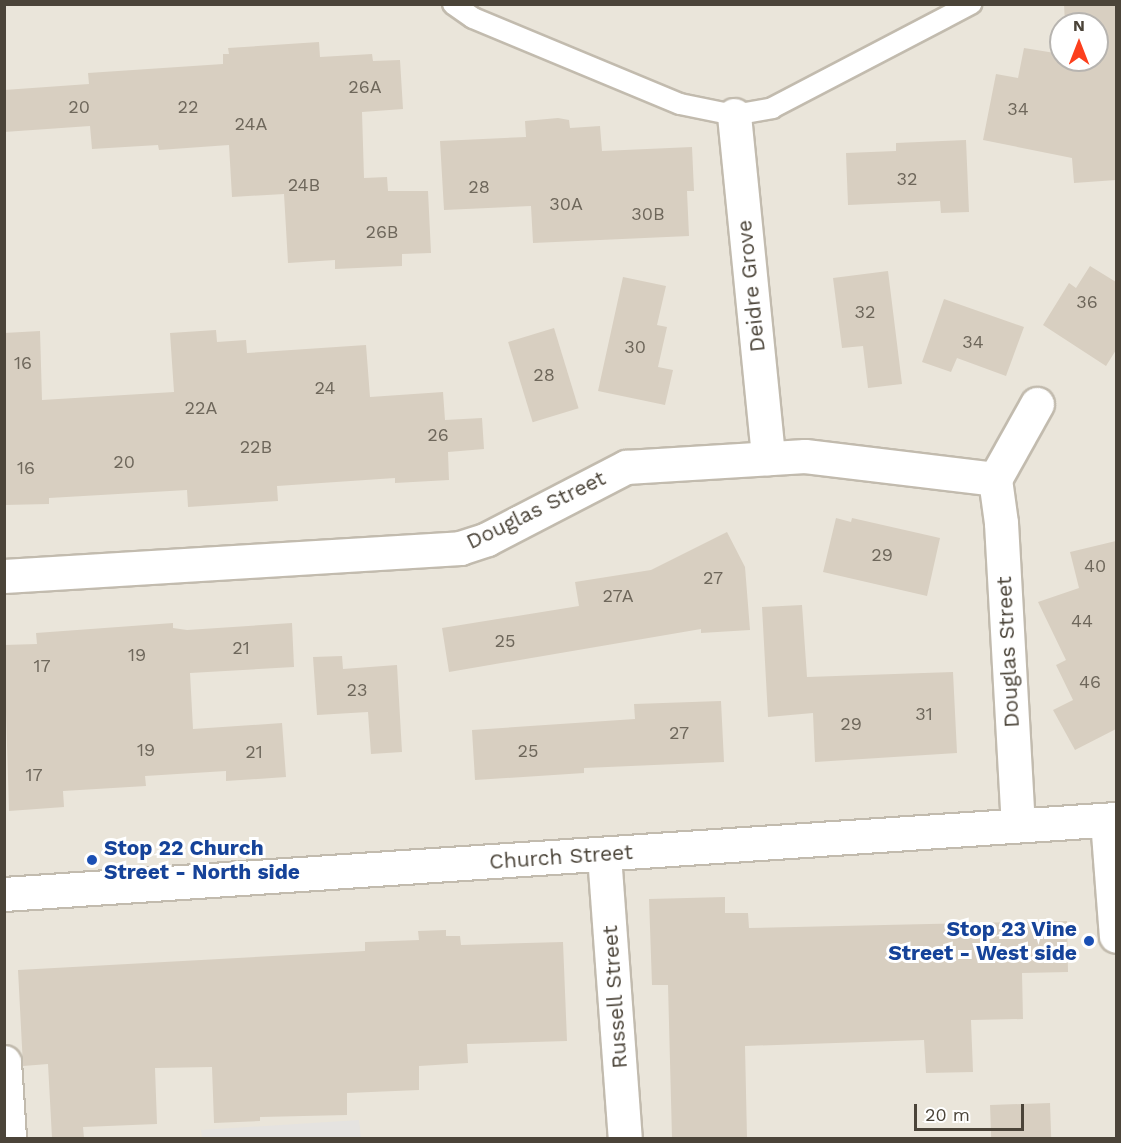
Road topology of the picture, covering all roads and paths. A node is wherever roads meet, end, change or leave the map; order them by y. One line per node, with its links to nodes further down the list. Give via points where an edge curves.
1 (453, 4): 3 (lane, via 473,18 680,104)
2 (970, 4): 3 (lane, via 772,108)
3 (734, 115): 5 (street, Deidre Grove)
4 (1037, 404): 6 (street)
5 (768, 458): 6 (street, Douglas Street, via 805,456); 7 (street, Douglas Street, via 626,467 487,539 460,548)
6 (995, 479): 9 (street, Douglas Street, via 1001,523)
7 (4, 576)
8 (1112, 819): 9 (street, Church Street); 12 (street)
9 (1018, 825): 10 (street, Church Street)
10 (604, 855): 11 (street, Church Street); 15 (street, Russell Street)
11 (4, 894)
12 (1116, 936)
13 (4, 1062): 14 (street)
14 (9, 1138)
15 (625, 1138)

